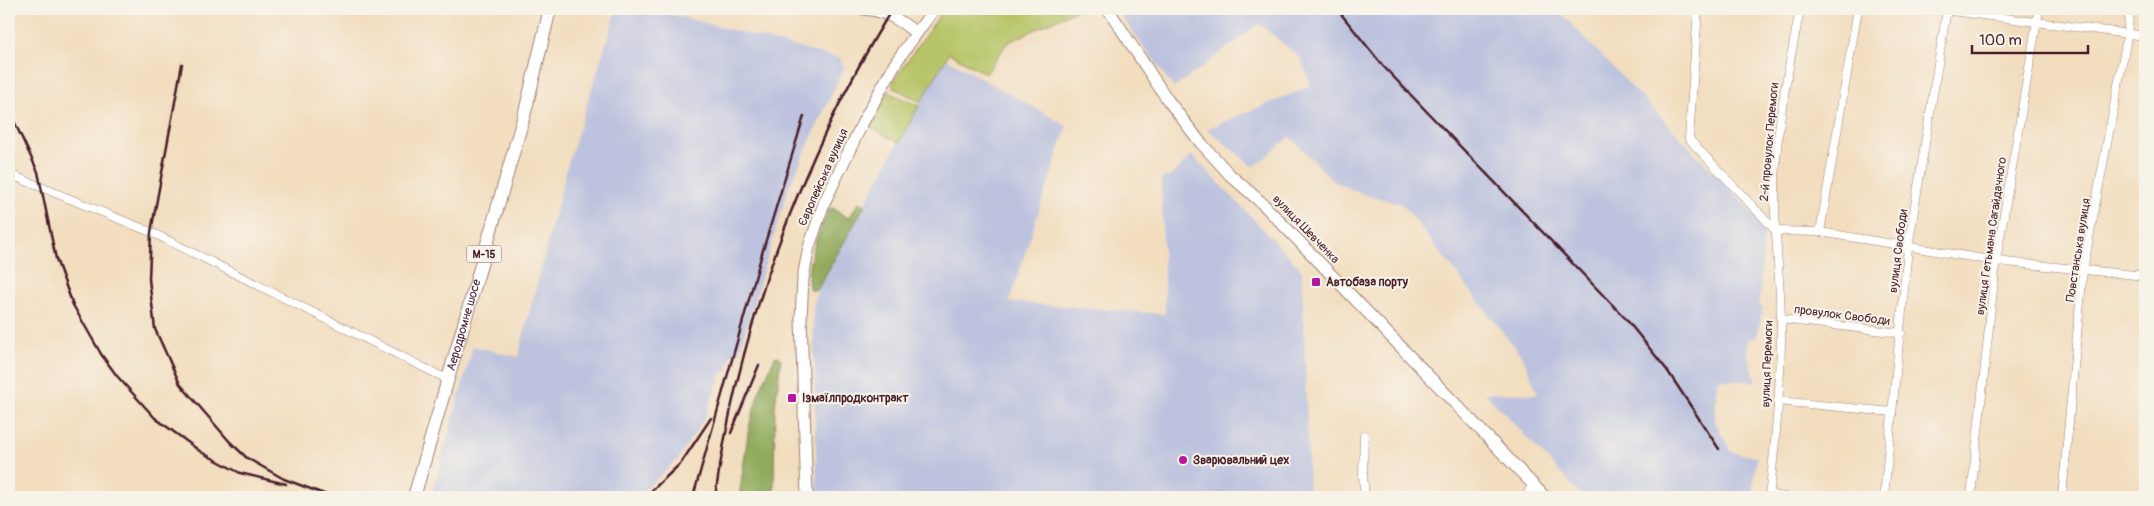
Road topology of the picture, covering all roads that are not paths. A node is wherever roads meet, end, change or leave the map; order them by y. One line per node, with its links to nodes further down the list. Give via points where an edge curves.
1 (550, 9): 25 (highway, Аеродромне шосе / М-15, via 525,112)
2 (863, 9): 13 (main road, via 877,10 897,19)
3 (934, 9): 13 (main road)
4 (1108, 9): 29 (main road, вулиця Шевченка, via 1167,99 1200,142)
5 (1698, 9): 17 (street, 2-й провулок Перемоги, via 1689,140)
6 (1800, 9): 17 (street, 2-й провулок Перемоги, via 1788,59 1780,125 1775,188)
7 (1858, 9): 18 (street)
8 (1936, 9): 9 (street)
9 (1947, 9): 12 (street); 19 (street, вулиця Свободи)
10 (2039, 9): 12 (street, вулиця Гетьмана Сагайдачного)
11 (2130, 9): 14 (street, Повстанська вулиця)
12 (2036, 22): 14 (street); 20 (street, вулиця Гетьмана Сагайдачного)
13 (916, 33): 32 (main road, Європейська вулиця, via 863,122 824,204 809,247 803,278 802,319)
14 (2126, 33): 15 (street); 21 (street, Повстанська вулиця)
15 (2145, 36)
16 (9, 174): 25 (street, via 151,232)
17 (1776, 231): 18 (street); 23 (street, вулиця Перемоги)
18 (1820, 232): 19 (street)
19 (1908, 248): 20 (street); 24 (street, вулиця Свободи)
20 (1996, 262): 21 (street); 38 (street, вулиця Гетьмана Сагайдачного)
21 (2083, 270): 22 (street); 39 (street, Повстанська вулиця)
22 (2145, 276)
23 (1781, 319): 24 (street, провулок Свободи); 26 (street, вулиця Перемоги)
24 (1901, 332): 27 (street, вулиця Свободи)
25 (449, 380): 31 (highway, Аеродромне шосе / М-15)
26 (1778, 400): 27 (street); 30 (street, вулиця Перемоги)
27 (1892, 412): 37 (street, вулиця Свободи)
28 (1364, 435): 33 (street)
29 (1532, 485): 34 (street); 35 (main road, вулиця Шевченка)
30 (1770, 496): 36 (street)
31 (414, 497)
32 (807, 497)
33 (1365, 497)
34 (1526, 497)
35 (1545, 497)
36 (1786, 497)
37 (1884, 497)
38 (1971, 497)
39 (2062, 497)

